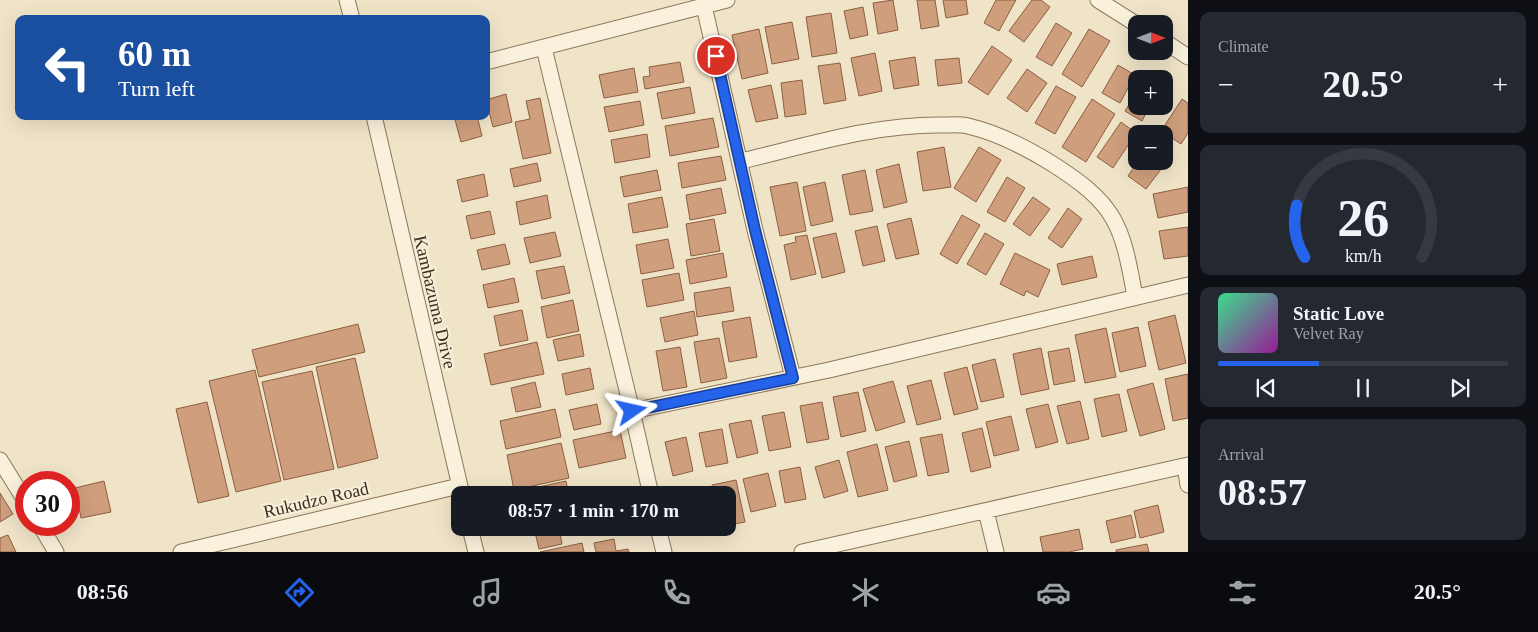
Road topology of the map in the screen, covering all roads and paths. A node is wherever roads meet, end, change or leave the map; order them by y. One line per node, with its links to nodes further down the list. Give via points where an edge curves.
1 (347, 0): 5 (street)
2 (727, 0): 4 (street)
3 (1098, 0): 6 (street)
4 (704, 6): 8 (street); 12 (street)
5 (351, 15)
6 (1128, 19)
7 (1173, 47): 9 (street)
8 (544, 48): 10 (street); 16 (street)
9 (1188, 56)
10 (490, 61)
11 (375, 120): 21 (street, Kambazuma Drive)
12 (741, 161): 14 (street, via 920,124 967,125 1019,144 1075,178 1103,202 1121,230); 15 (street)
13 (1188, 285): 14 (street)
14 (1136, 297): 15 (street)
15 (793, 378): 16 (street)
16 (632, 411): 22 (street)
17 (0, 460): 19 (street)
18 (1186, 466): 20 (street); 24 (street)
19 (15, 484)
20 (1188, 485)
21 (460, 486)
22 (649, 486)
23 (451, 493): 30 (street, Rukudzo Road)
24 (986, 511): 28 (street); 34 (street)
25 (47, 536): 29 (street)
26 (472, 536): 31 (street)
27 (660, 536): 32 (street)
28 (828, 549): 33 (street)
29 (56, 552)
30 (181, 552)
31 (476, 552)
32 (664, 552)
33 (802, 552)
34 (996, 552)

